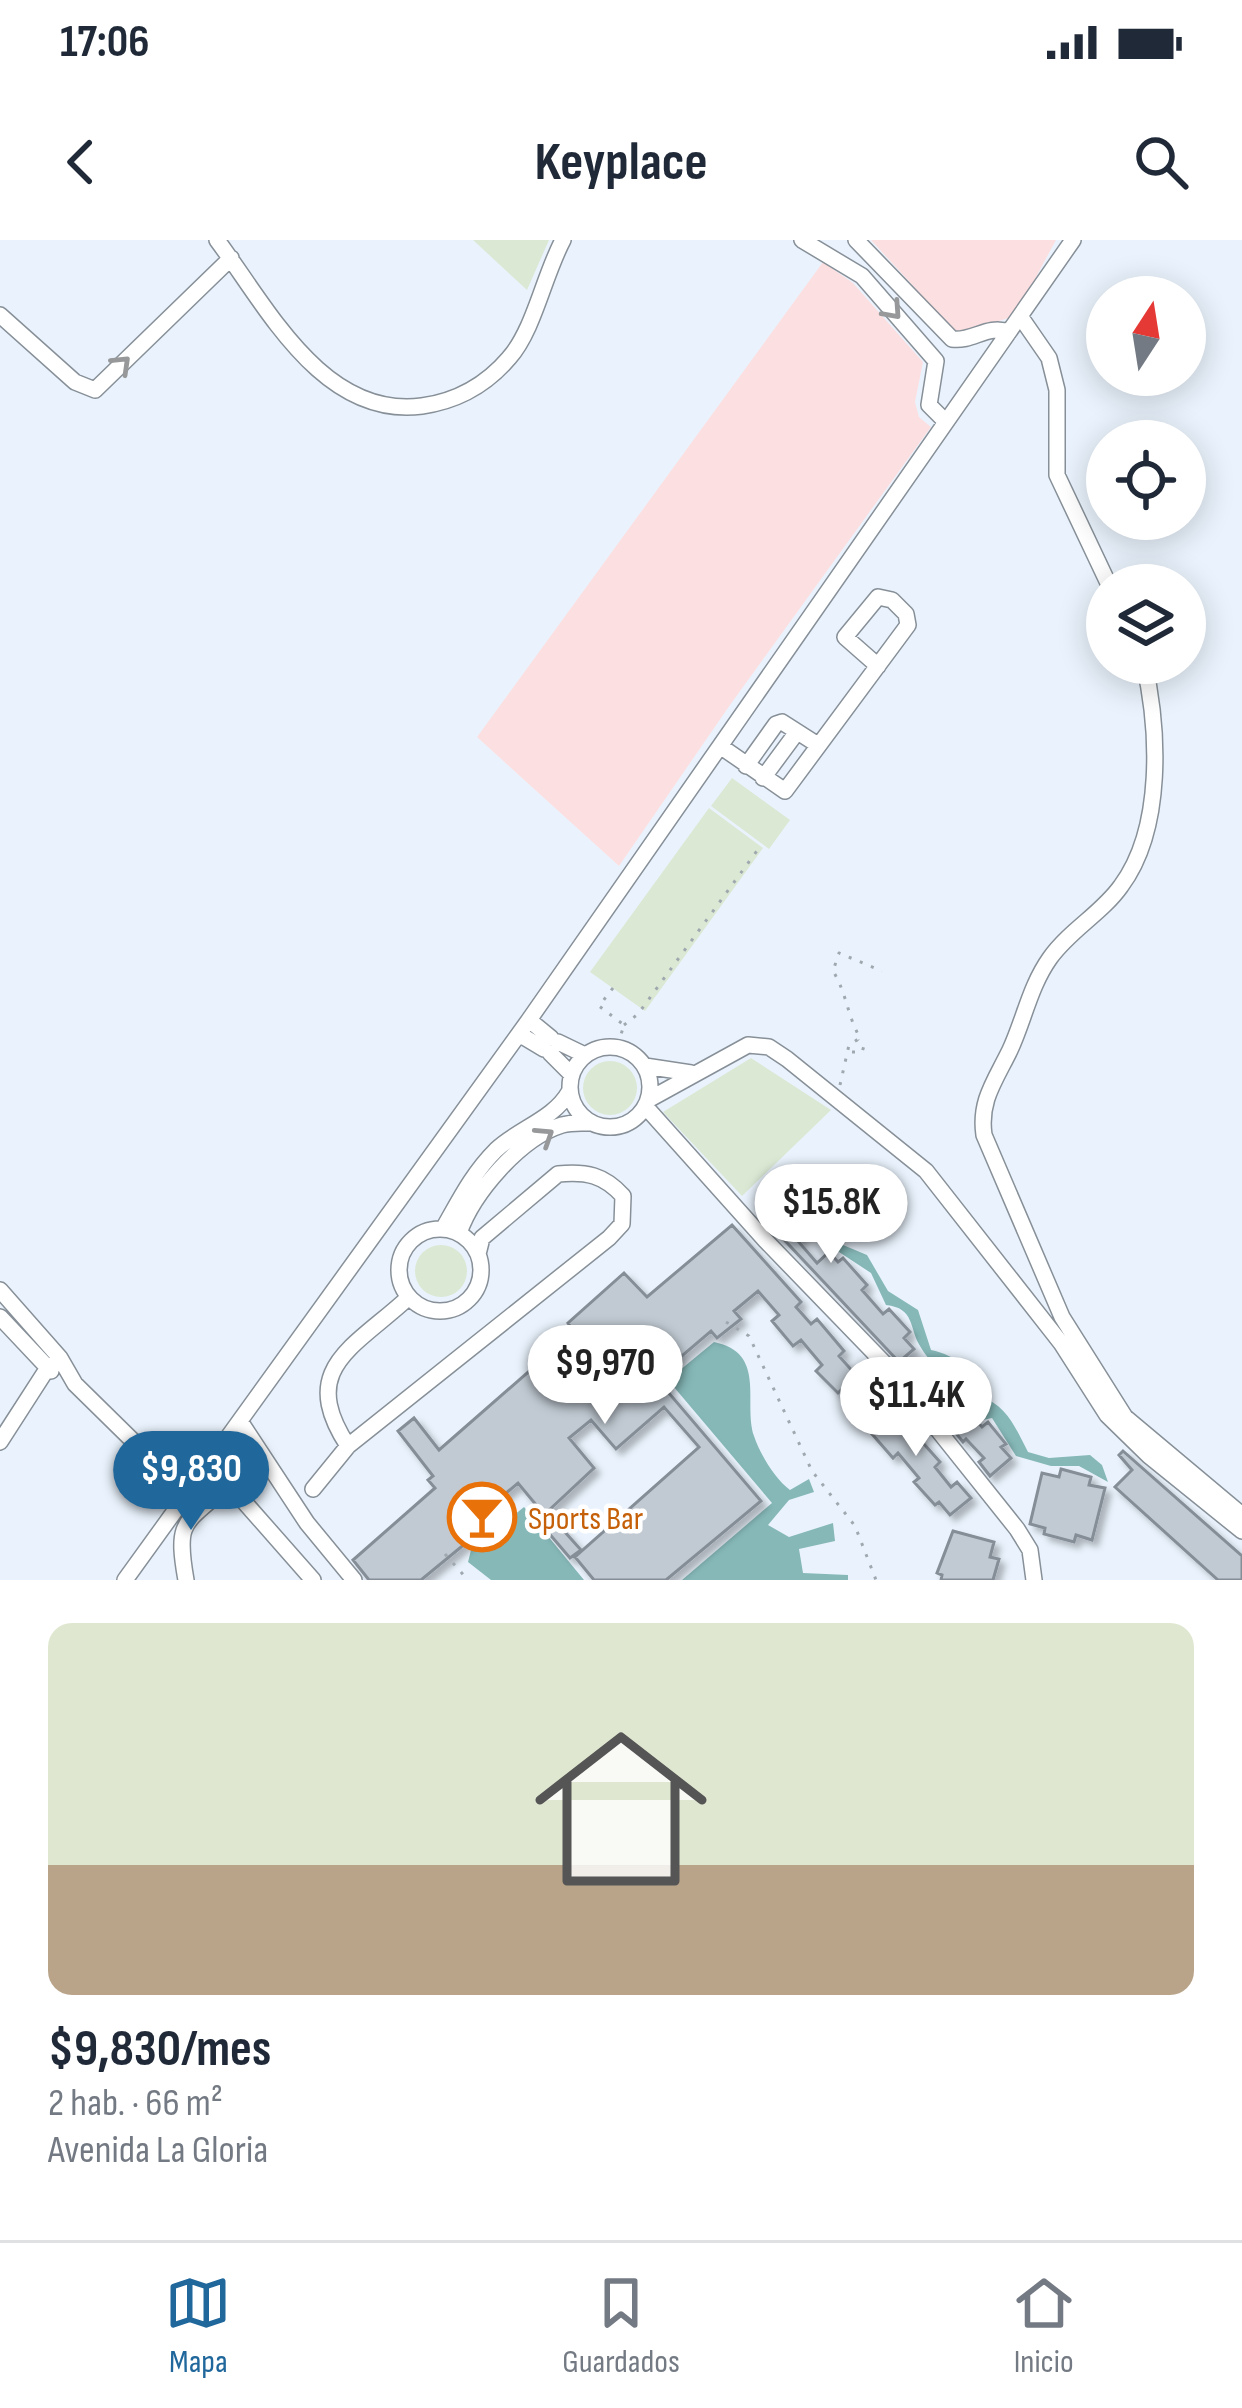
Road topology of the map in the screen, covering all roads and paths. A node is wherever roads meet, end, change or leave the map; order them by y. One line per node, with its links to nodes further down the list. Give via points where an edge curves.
1 (217, 240): 6 (street)
2 (563, 240): 6 (street, via 512,356 476,389 408,407 356,398 320,372)
3 (802, 240): 10 (street, one-way to 10, via 862,276 935,361 928,405)
4 (856, 240): 9 (street, via 952,339)
5 (1073, 240): 8 (street)
6 (231, 258): 7 (street, one-way to 6, via 75,382 95,390)
7 (0, 315)
8 (1020, 316): 9 (street); 11 (street, via 1048,358 1058,390 1057,475)
9 (1009, 332): 10 (street)
10 (946, 422): 16 (street)
11 (1099, 564)
12 (878, 666): 12 (street, via 908,625 906,614 878,597 844,637); 15 (street)
13 (1146, 684): 49 (street, via 1153,767 1135,860 1121,887 1050,957 981,1111 1062,1317 1125,1417)
14 (797, 732): 15 (street); 17 (street, via 776,724); 18 (street)
15 (818, 745): 18 (street, via 785,790)
16 (720, 746): 17 (street); 23 (street)
17 (746, 766): 18 (street)
18 (763, 778)
19 (759, 848): 22 (path)
20 (882, 971): 24 (path, via 839,953 833,971)
21 (613, 988): 22 (path, via 599,1006)
22 (624, 1025): 26 (path)
23 (524, 1027): 25 (street); 42 (street)
24 (857, 1039): 27 (path); 27 (path, via 862,1052)
25 (551, 1046): 28 (street); 31 (street)
26 (617, 1047): 28 (street); 29 (street)
27 (850, 1052): 32 (path)
28 (585, 1055): 31 (street)
29 (645, 1066): 30 (street); 33 (street)
30 (694, 1073): 32 (street, via 748,1045 769,1047); 33 (street)
31 (570, 1083): 34 (street, via 580,1114); 35 (street, via 562,1104 496,1150 459,1196)
32 (836, 1098): 50 (street, via 926,1171 1107,1415)
33 (646, 1103): 34 (street, via 627,1123); 58 (street, via 901,1382 1017,1529)
34 (592, 1123): 35 (street, one-way to 34, via 518,1155 563,1124)
35 (451, 1231): 36 (street); 38 (street, via 429,1231 406,1247 399,1265)
36 (478, 1254): 38 (street, via 479,1284 461,1306 440,1312); 44 (street, via 482,1238 558,1174 597,1176 623,1196 622,1224 609,1238)
37 (0, 1291): 41 (street)
38 (409, 1297): 44 (street, via 330,1371 326,1403)
39 (0, 1317): 41 (street)
40 (726, 1322): 57 (path, via 749,1336 812,1471 854,1526)
41 (54, 1364): 43 (street); 48 (street)
42 (240, 1420): 45 (street); 55 (street)
43 (0, 1442)
44 (348, 1446): 47 (street)
45 (210, 1463): 46 (street); 48 (street)
46 (229, 1484): 53 (street, via 178,1538); 54 (street)
47 (313, 1489)
48 (187, 1495): 52 (street)
49 (1242, 1514)
50 (1242, 1532)
51 (445, 1554): 56 (path)
52 (125, 1580)
53 (186, 1580)
54 (313, 1580)
55 (354, 1580)
56 (468, 1580)
57 (876, 1580)
58 (1034, 1580)

